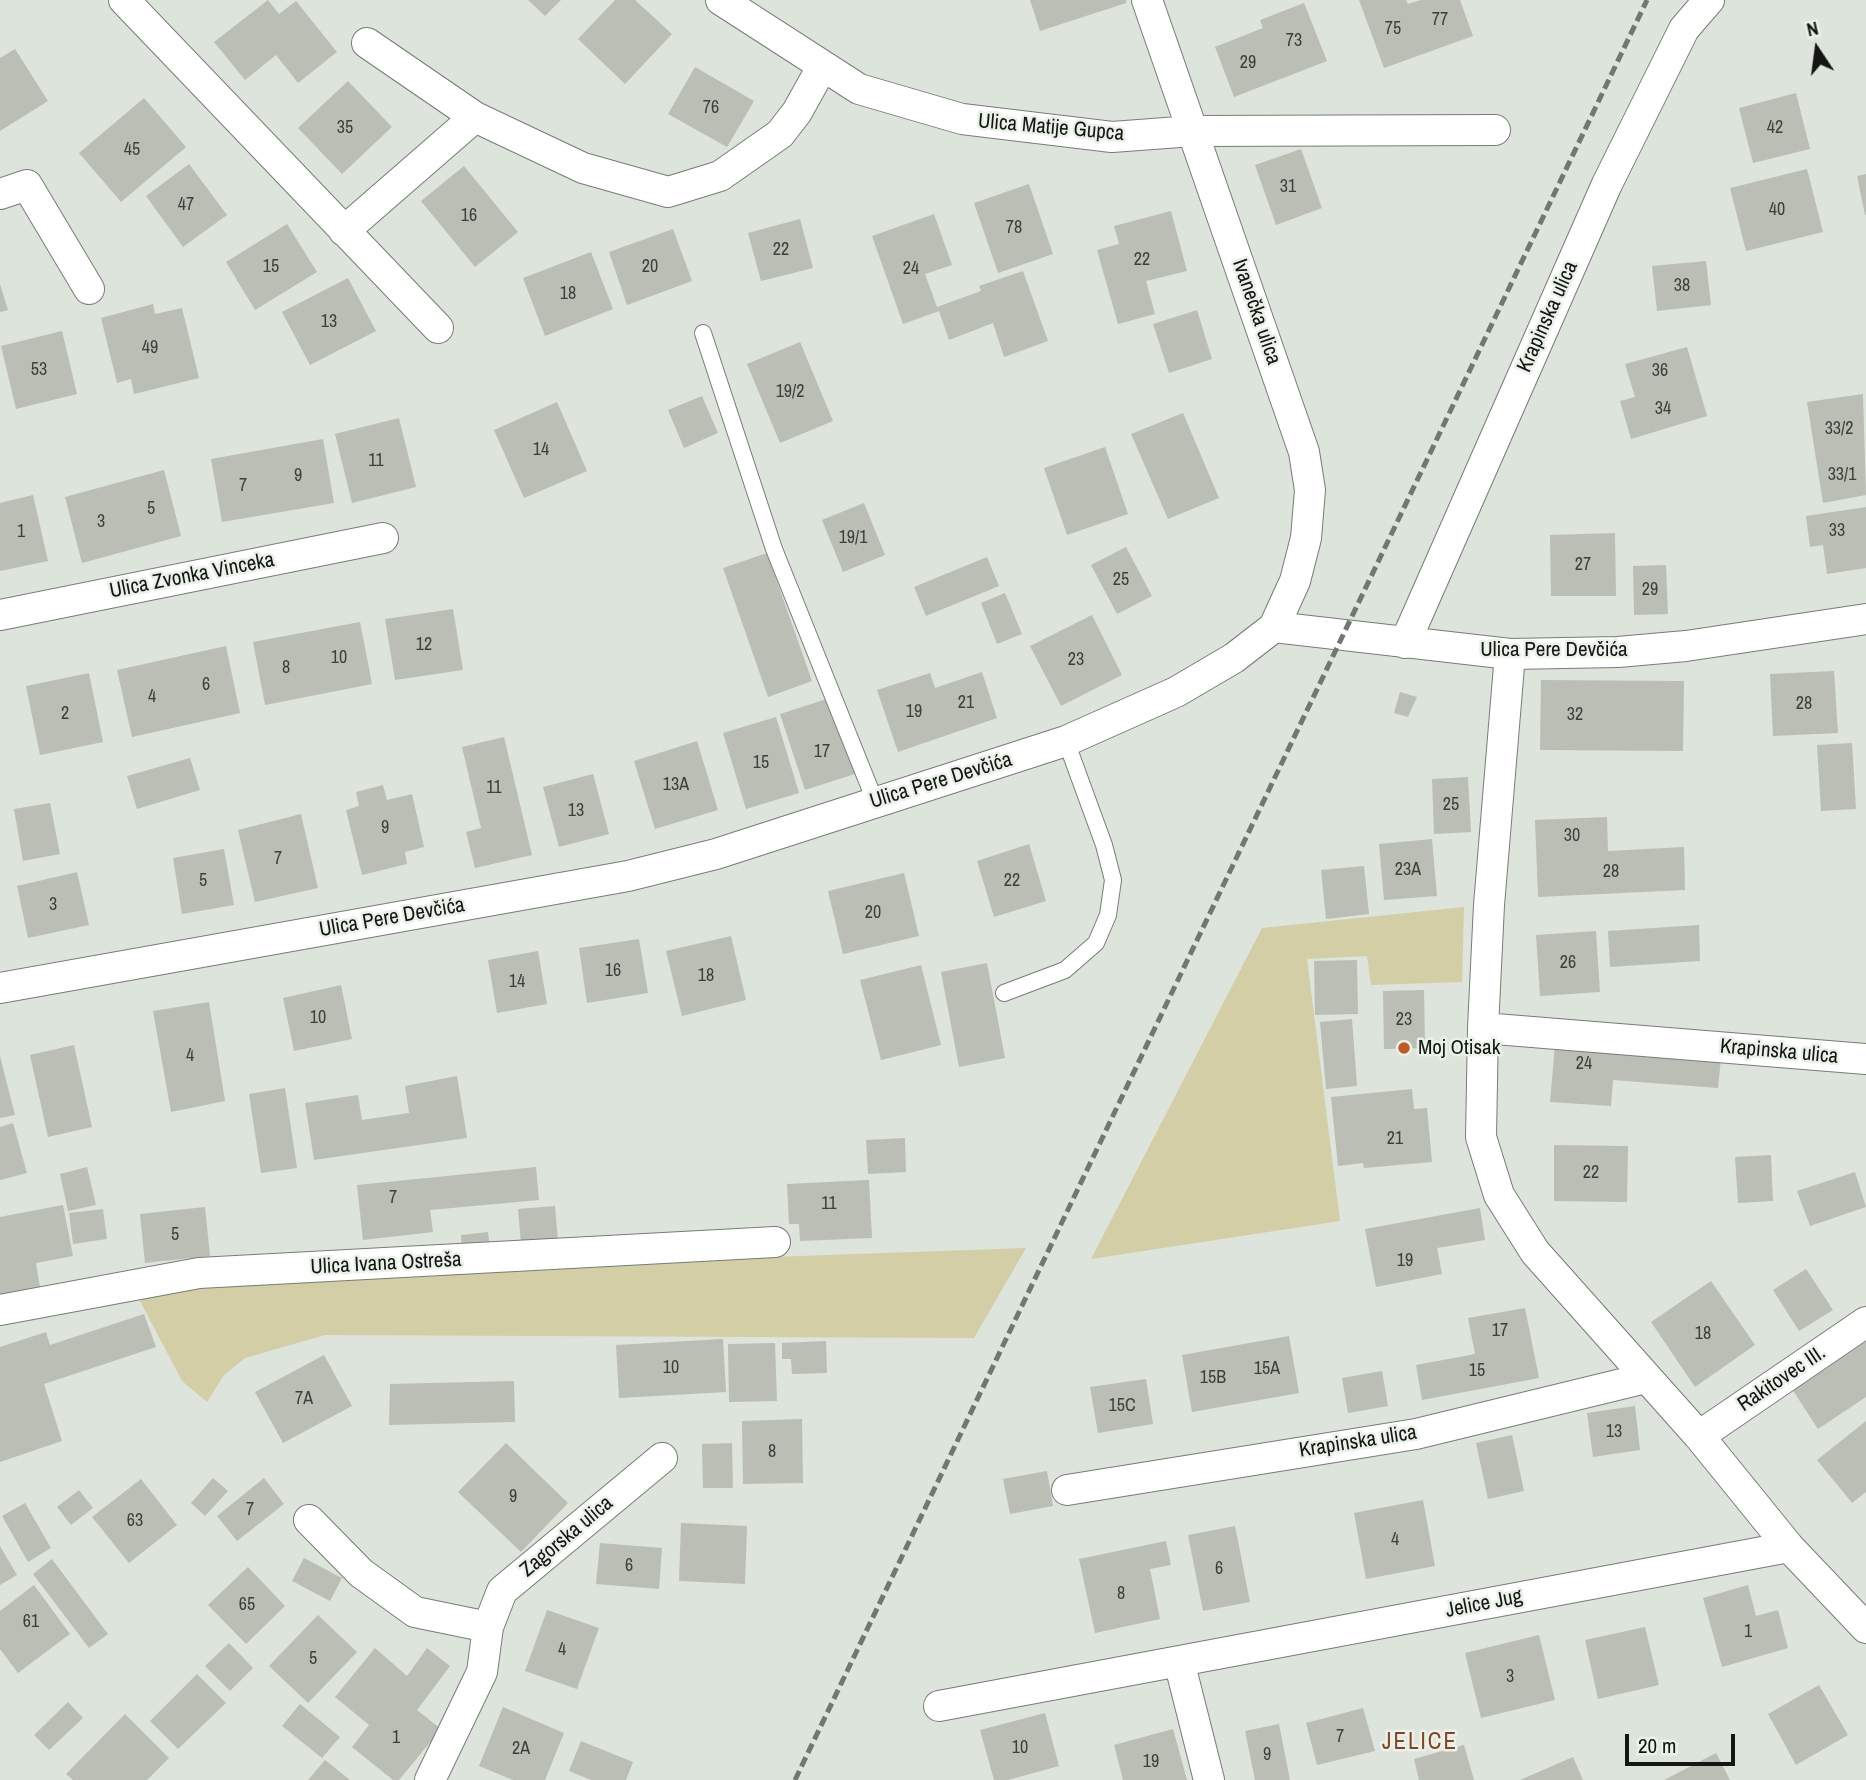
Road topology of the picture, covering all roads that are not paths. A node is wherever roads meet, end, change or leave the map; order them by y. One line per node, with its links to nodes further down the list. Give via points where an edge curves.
1 (124, 0): 11 (street)
2 (722, 0): 6 (street, Ulica Matije Gupca)
3 (1147, 0): 9 (street, Ivanečka ulica)
4 (1709, 0): 19 (street, Krapinska ulica, via 1684,29 1607,184)
5 (367, 43): 7 (street)
6 (822, 67): 7 (street, via 780,134 720,176 668,192 583,168); 9 (street, Ulica Matije Gupca, via 859,89 962,119 1112,137)
7 (475, 117): 11 (street)
8 (1495, 130): 9 (street, Ulica Matije Gupca)
9 (1194, 131): 18 (street, Ivanečka ulica, via 1300,440 1310,490 1306,538 1295,580)
10 (0, 194): 12 (street, via 27,185)
11 (344, 231): 13 (street)
12 (89, 289)
13 (438, 328)
14 (703, 333): 22 (lane, via 774,549)
15 (383, 538): 16 (street, Ulica Zvonka Vinceka)
16 (0, 615)
17 (1866, 619): 20 (street, Ulica Pere Devčića, via 1686,646)
18 (1273, 627): 19 (street, Ulica Pere Devčića); 21 (street, Ulica Pere Devčića, via 1234,658 1175,692)
19 (1405, 643): 20 (street, Ulica Pere Devčića)
20 (1510, 654): 25 (street)
21 (1066, 741): 22 (street, Ulica Pere Devčića); 24 (lane, via 1113,880 1108,915 1096,943 1065,970)
22 (875, 801): 23 (street, Ulica Pere Devčića, via 716,854 628,876)
23 (0, 988)
24 (1004, 993)
25 (1483, 1028): 26 (street, Krapinska ulica); 30 (street, via 1481,1138 1499,1195 1535,1252)
26 (1866, 1059)
27 (775, 1242): 28 (street, Ulica Ivana Ostreša, via 198,1273)
28 (0, 1310)
29 (1866, 1322): 31 (street, Rakitovec III.)
30 (1646, 1378): 31 (street); 33 (street, Krapinska ulica, via 1416,1434)
31 (1699, 1436): 35 (street)
32 (662, 1458): 36 (street, Zagorska ulica, via 502,1591)
33 (1067, 1490)
34 (309, 1520): 36 (street, via 361,1573 415,1612)
35 (1789, 1547): 37 (street); 38 (street, Jelice Jug)
36 (488, 1627): 40 (street, Zagorska ulica, via 482,1672)
37 (1866, 1628)
38 (1179, 1661): 39 (street, Jelice Jug); 41 (street)
39 (939, 1706)
40 (430, 1780)
41 (1209, 1780)

